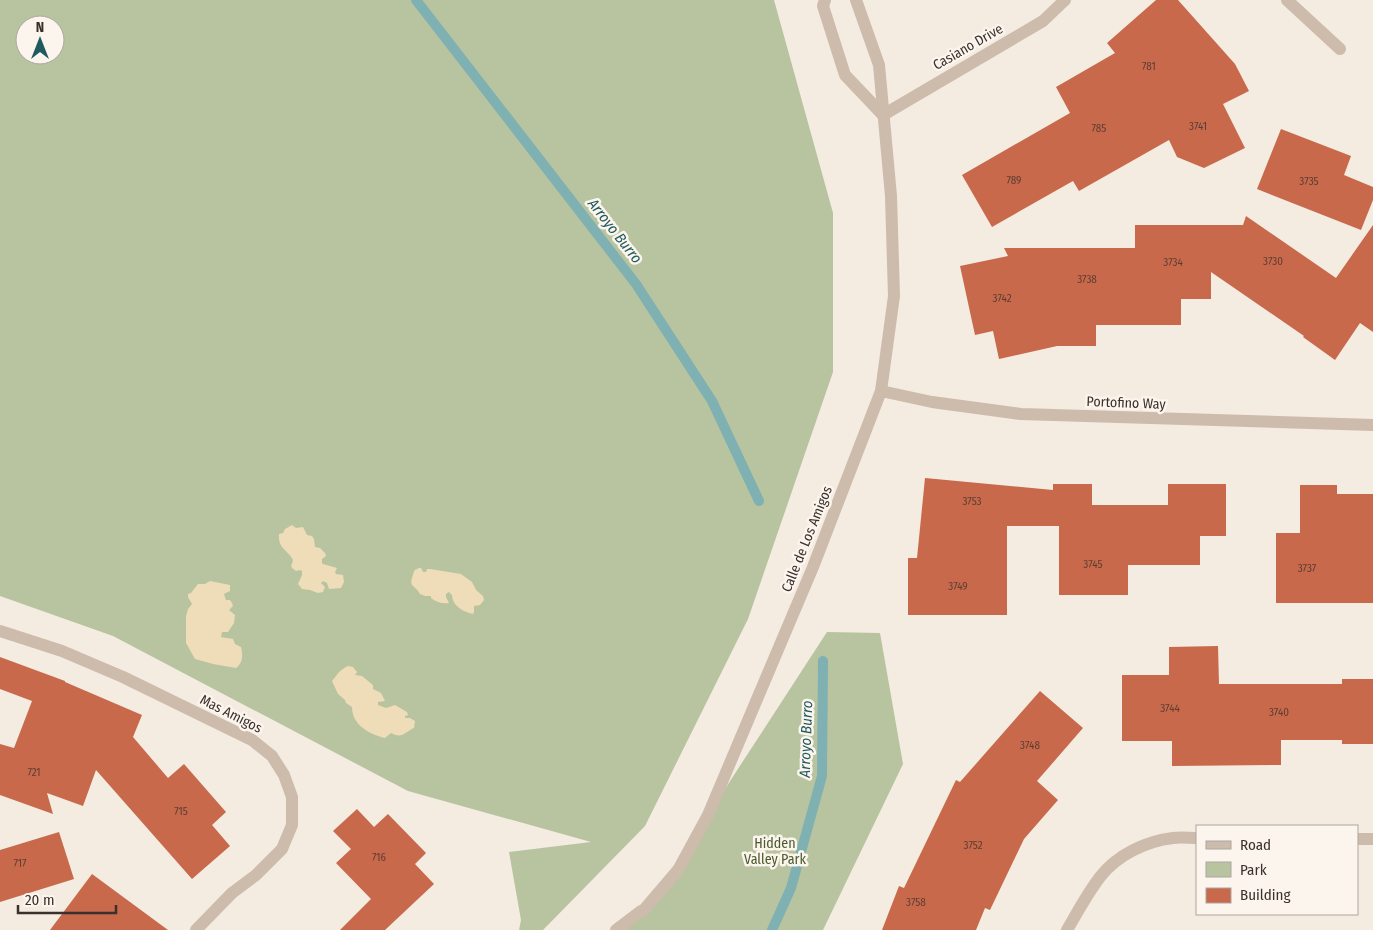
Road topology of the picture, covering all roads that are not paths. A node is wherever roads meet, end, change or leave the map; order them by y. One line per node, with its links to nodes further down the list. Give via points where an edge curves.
1 (824, 0): 6 (street, via 823,6 845,75)
2 (856, 0): 6 (street, Calle de Los Amigos, via 878,64)
3 (1065, 0): 6 (street, Casiano Drive, via 1044,21)
4 (1287, 0): 5 (street)
5 (1340, 49)
6 (883, 115): 7 (street, Calle de Los Amigos, via 891,196 894,296)
7 (881, 391): 8 (street, Portofino Way, via 932,402 1020,414); 14 (street, Calle de Los Amigos, via 813,567 708,815 678,870 642,911)
8 (1373, 425)
9 (0, 631): 13 (street, Mas Amigos, via 62,651 124,678 252,740 272,756 292,797 292,825 282,849)
10 (1196, 838): 15 (street, via 1158,841 1127,854 1100,876)
11 (1358, 839): 12 (street)
12 (1373, 839)
13 (196, 930)
14 (616, 930)
15 (1066, 930)

